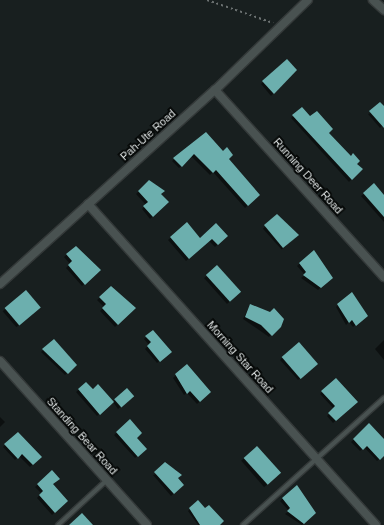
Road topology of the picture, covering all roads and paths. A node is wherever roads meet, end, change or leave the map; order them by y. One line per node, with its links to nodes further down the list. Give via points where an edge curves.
1 (207, 0): 5 (path)
2 (308, 0): 6 (street, Pah-Ute Road)
3 (373, 0): 4 (street)
4 (384, 10)
5 (276, 24)
6 (215, 90): 7 (street, Pah-Ute Road); 8 (street, Running Deer Road)
7 (88, 204): 9 (street, Pah-Ute Road); 12 (street, Morning Star Road)
8 (384, 277)
9 (0, 284)
10 (0, 361): 13 (street, Standing Bear Road)
11 (384, 398): 12 (lane)
12 (316, 459): 16 (lane); 17 (street, Morning Star Road)
13 (107, 480): 14 (lane); 15 (street, Standing Bear Road)
14 (58, 525)
15 (148, 525)
16 (243, 525)
17 (376, 525)

